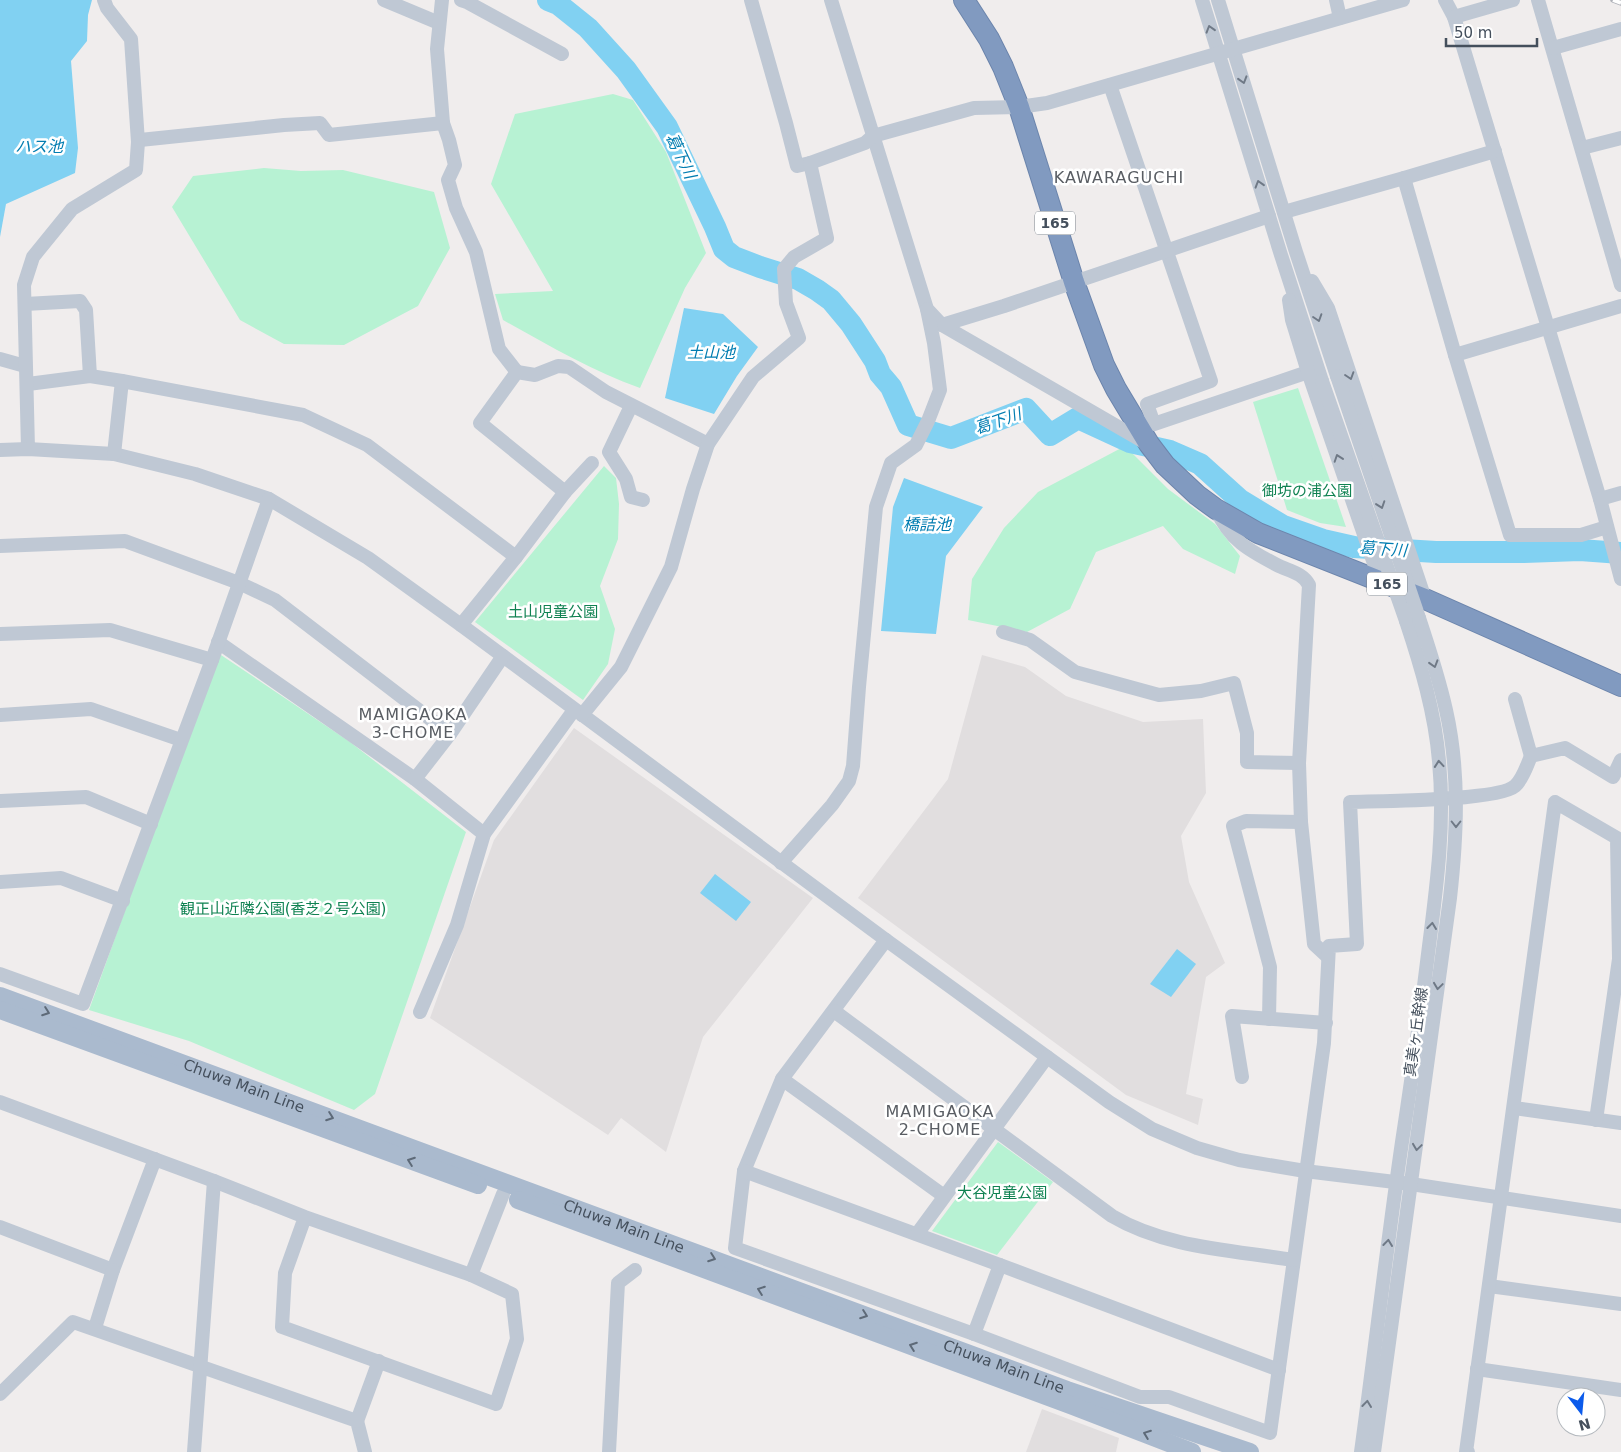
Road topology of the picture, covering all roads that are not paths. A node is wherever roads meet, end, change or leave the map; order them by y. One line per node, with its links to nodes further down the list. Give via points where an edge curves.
1 (104, 0): 28 (street, via 131,39)
2 (384, 0): 17 (street)
3 (442, 0): 17 (street)
4 (461, 0): 21 (street)
5 (750, 0): 31 (street, via 797,166)
6 (831, 0): 26 (street)
7 (964, 0): 24 (highway, 165, via 1003,67)
8 (1202, 0): 22 (street, one-way to 8)
9 (1218, 0): 20 (street)
10 (1336, 0): 16 (street)
11 (1403, 0): 16 (street)
12 (1445, 0): 15 (street)
13 (1513, 0): 15 (street)
14 (1538, 0): 19 (street)
15 (1454, 17): 30 (street)
16 (1340, 18): 20 (street)
17 (439, 23): 25 (street)
18 (1621, 29): 19 (street)
19 (1553, 48): 29 (street)
20 (1233, 50): 22 (street); 33 (street, one-way to 33)
21 (562, 54)
22 (1218, 54): 23 (street); 34 (street, one-way to 22)
23 (1110, 85): 24 (street, via 1047,103); 35 (street)
24 (1019, 107): 26 (street, via 974,108); 38 (highway, 165)
25 (443, 123): 28 (street, via 330,135 320,123 284,125); 48 (street, via 454,165 448,180 456,208 476,252 499,350)
26 (873, 136): 31 (street, via 865,143); 42 (street)
27 (1621, 138): 29 (street)
28 (138, 142): 40 (street, via 136,170 72,209 33,256 24,285)
29 (1582, 148): 39 (street)
30 (1495, 151): 32 (street); 44 (street)
31 (810, 163): 54 (street, via 827,238 794,257 784,269 786,303 799,338 753,377)
32 (1404, 178): 33 (street); 45 (street)
33 (1284, 212): 36 (street)
34 (1269, 216): 35 (street); 37 (street)
35 (1166, 251): 38 (street); 49 (street, via 1211,382 1147,404 1154,424)
36 (1296, 252): 72 (street, one-way to 72, via 1328,308); 73 (street, one-way to 73, bridge)
37 (1281, 255): 49 (street, via 1292,320); 73 (street, bridge, via 1322,381)
38 (1074, 282): 43 (street); 55 (highway, 165, via 1104,365)
39 (1621, 284)
40 (25, 304): 47 (street); 50 (street, via 80,301 86,310)
41 (1621, 306): 44 (street)
42 (927, 309): 43 (street); 96 (street, via 940,390 916,445 891,463 876,507 853,766 849,781 832,806)
43 (942, 325): 55 (street)
44 (1548, 328): 45 (street); 63 (street)
45 (1455, 355): 66 (street, via 1510,535)
46 (0, 359): 47 (street)
47 (25, 366): 52 (street)
48 (517, 372): 53 (street, via 534,375 558,366 569,367); 60 (street, via 480,423)
49 (1308, 372): 70 (street, one-way to 49)
50 (90, 376): 51 (street); 52 (street)
51 (122, 381): 58 (street); 68 (street, via 303,415 367,445)
52 (28, 384): 57 (street)
53 (631, 406): 54 (street); 64 (street, via 609,452 626,479 631,497)
54 (708, 444): 82 (street, via 671,567 621,667)
55 (1149, 444): 65 (highway, 165, via 1165,465)
56 (0, 450): 57 (street)
57 (28, 450): 58 (street)
58 (114, 454): 62 (street, via 195,474)
59 (592, 463): 60 (street)
60 (565, 492): 68 (street)
61 (1621, 493): 63 (street)
62 (269, 499): 71 (street); 74 (street, via 368,558)
63 (1600, 499): 66 (street)
64 (644, 500)
65 (1216, 509): 70 (highway, 165, via 1258,533); 88 (street, via 1222,523 1242,544 1301,575 1309,585)
66 (1609, 534): 69 (street)
67 (0, 546): 71 (street, via 125,541)
68 (516, 557): 74 (street)
69 (1620, 573)
70 (1378, 575): 72 (highway, 165)
71 (238, 584): 77 (street); 84 (street, via 274,600)
72 (1425, 599): 80 (highway, 165)
73 (1412, 620): 90 (street, 真美ヶ丘幹線, one-way to 73, via 1439,760); 91 (street, 真美ヶ丘幹線, one-way to 91, via 1434,666 1446,711 1452,739)
74 (461, 624): 78 (street)
75 (1003, 632): 88 (street, via 1030,640 1075,672 1159,695 1201,691 1234,683 1247,733 1247,762)
76 (0, 634): 79 (street, via 110,630)
77 (218, 642): 79 (street); 89 (street)
78 (503, 656): 82 (street); 84 (street)
79 (212, 660): 85 (street)
80 (1621, 686)
81 (1516, 699): 86 (street)
82 (578, 713): 95 (street); 96 (street)
83 (0, 715): 85 (street, via 91,709)
84 (450, 734): 89 (street)
85 (181, 740): 94 (street)
86 (1531, 756): 87 (street, via 1565,748 1613,777); 91 (street, via 1515,786 1496,794)
87 (1621, 760)
88 (1299, 763): 93 (street)
89 (415, 779): 95 (street)
90 (1441, 798): 91 (street); 100 (street, via 1350,802 1357,944 1329,946); 121 (street, 真美ヶ丘幹線, one-way to 90, via 1436,895)
91 (1456, 798): 122 (street, 真美ヶ丘幹線, one-way to 122, via 1450,898)
92 (0, 801): 94 (street, via 86,797)
93 (1301, 822): 100 (street, via 1314,944); 107 (street, via 1246,821 1233,826 1270,968)
94 (150, 824): 98 (street)
95 (484, 834): 106 (street, via 457,926)
96 (781, 863): 99 (street)
97 (0, 882): 98 (street, via 61,878)
98 (123, 901): 102 (street, via 83,1004)
99 (886, 940): 105 (street); 109 (street)
100 (1327, 956): 108 (street)
101 (1620, 959): 113 (street, via 1617,838 1555,802); 114 (street)
102 (0, 974)
103 (0, 996): 150 (main road, Chuwa Main Line, one-way to 150, via 1066,1390)
104 (0, 1010): 123 (main road, Chuwa Main Line, one-way to 104)
105 (834, 1011): 111 (street); 116 (street)
106 (420, 1012)
107 (1269, 1019): 108 (street); 110 (street, via 1232,1016)
108 (1326, 1023): 119 (street)
109 (1047, 1057): 116 (street); 119 (street, via 1152,1129 1218,1155)
110 (1242, 1077)
111 (782, 1079): 118 (street); 124 (street)
112 (0, 1102): 117 (street)
113 (1514, 1108): 114 (street); 125 (street)
114 (1596, 1120): 115 (street)
115 (1621, 1123)
116 (995, 1129): 124 (street); 130 (street, via 1130,1227 1174,1242)
117 (154, 1159): 120 (street); 132 (street)
118 (744, 1171): 129 (street); 138 (street, via 735,1248)
119 (1305, 1171): 121 (street); 130 (street)
120 (214, 1181): 127 (street); 140 (street)
121 (1396, 1182): 122 (street); 151 (street, 真美ヶ丘幹線, one-way to 121)
122 (1412, 1184): 125 (street); 152 (street, 真美ヶ丘幹線)
123 (503, 1194): 134 (street); 149 (main road, Chuwa Main Line, one-way to 123)
124 (944, 1196): 129 (street)
125 (1501, 1198): 126 (street); 135 (street)
126 (1621, 1216)
127 (305, 1217): 134 (street); 139 (street, via 285,1273 282,1327)
128 (0, 1227): 132 (street)
129 (918, 1234): 131 (street)
130 (1293, 1260): 142 (street)
131 (1000, 1265): 138 (street); 142 (street)
132 (113, 1270): 137 (street)
133 (635, 1270): 148 (street, via 618,1283)
134 (471, 1275): 139 (street, via 512,1294 517,1339 496,1404)
135 (1489, 1286): 136 (street); 141 (street)
136 (1621, 1304)
137 (95, 1328): 140 (street); 144 (street, via 73,1322)
138 (974, 1334): 142 (street, via 1140,1397 1169,1397 1270,1434)
139 (379, 1361): 145 (street)
140 (201, 1366): 145 (street); 146 (street)
141 (1477, 1369): 143 (street); 153 (street)
142 (1279, 1370)
143 (1621, 1390)
144 (0, 1394)
145 (357, 1421): 147 (street)
146 (194, 1452)
147 (365, 1452)
148 (609, 1452)
149 (1192, 1452)
150 (1250, 1452)
151 (1360, 1452)
152 (1374, 1452)
153 (1466, 1452)

